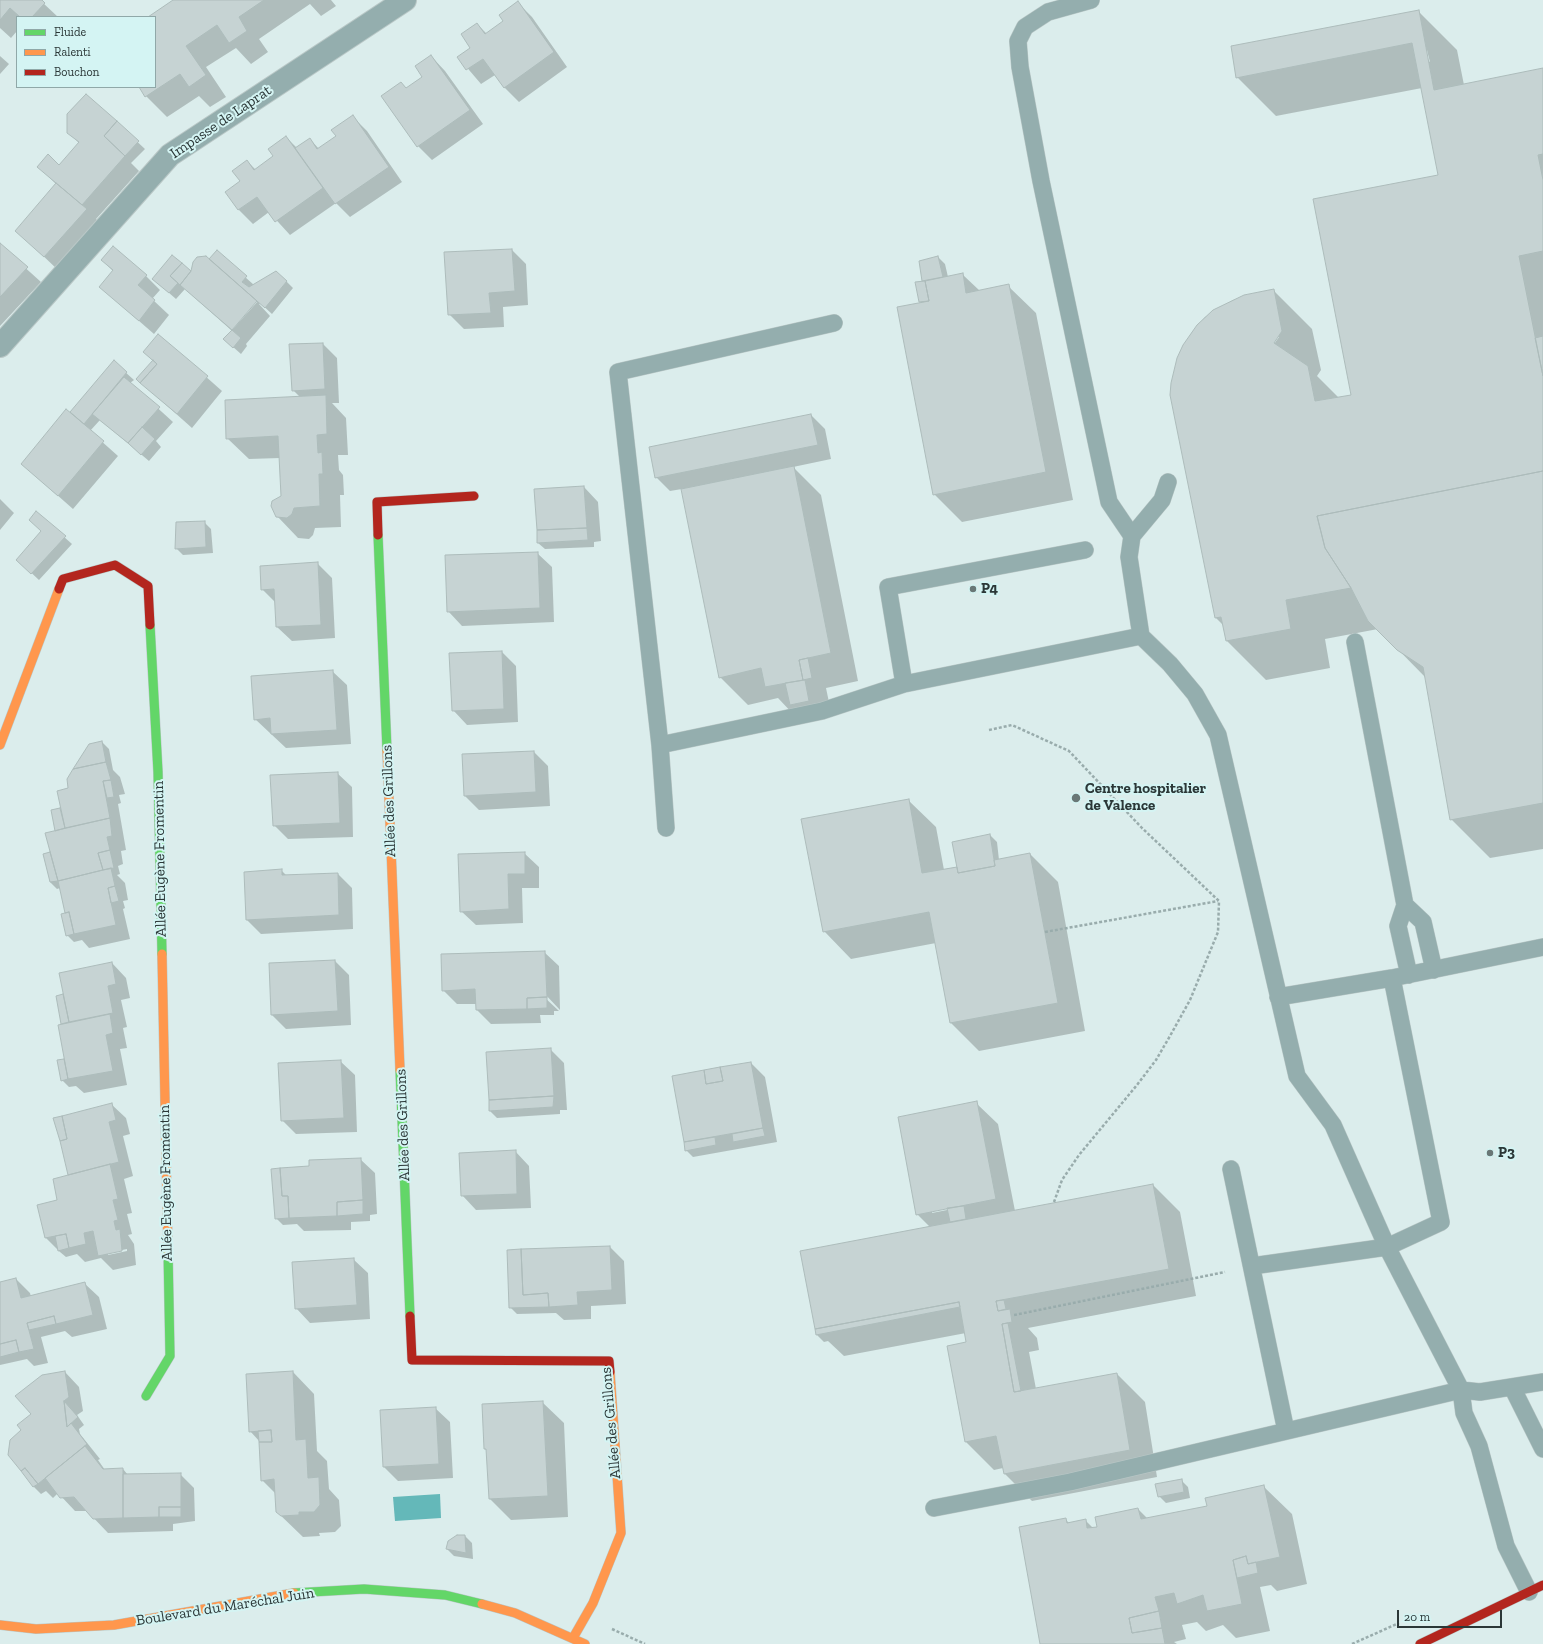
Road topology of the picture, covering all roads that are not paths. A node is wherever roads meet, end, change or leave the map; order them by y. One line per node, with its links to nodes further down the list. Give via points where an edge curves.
1 (405, 0): 4 (street, Impasse de Laprat, via 170,155)
2 (1092, 0): 7 (lane, via 1048,12 1025,27 1018,41 1020,67 1041,181 1109,502)
3 (834, 323): 13 (lane, via 618,372)
4 (0, 346)
5 (1168, 482): 7 (lane, via 1162,500)
6 (474, 496): 33 (street, Allée des Grillons, via 377,502 412,1360 608,1361 621,1533 593,1603)
7 (1132, 536): 9 (lane, via 1128,557)
8 (1085, 550): 11 (lane, via 888,587)
9 (1141, 636): 11 (lane); 20 (lane, via 1170,664 1195,694 1218,735)
10 (1355, 642): 15 (lane)
11 (904, 684): 13 (lane, via 822,712)
12 (0, 745): 27 (street, Allée Eugène Fromentin, via 63,579 115,565 148,586 158,772 170,1356)
13 (660, 745): 14 (lane)
14 (666, 828)
15 (1405, 905): 17 (lane, via 1422,922); 18 (lane, via 1398,926)
16 (1543, 947): 17 (lane)
17 (1434, 970): 18 (lane)
18 (1409, 974): 19 (lane)
19 (1392, 978): 20 (lane); 22 (lane, via 1441,1222)
20 (1278, 997): 22 (lane, via 1297,1076 1333,1125)
21 (1231, 1170): 23 (lane)
22 (1387, 1247): 23 (lane); 26 (lane)
23 (1252, 1266): 28 (lane)
24 (1543, 1382): 25 (lane)
25 (1512, 1387): 26 (lane, via 1480,1392); 29 (lane)
26 (1461, 1390): 28 (lane); 31 (lane, via 1464,1413 1479,1446 1506,1546)
27 (146, 1396)
28 (1286, 1431): 30 (lane, via 1070,1482)
29 (1543, 1449)
30 (934, 1508)
31 (1536, 1589): 35 (street)
32 (0, 1625): 33 (street, Boulevard du Maréchal Juin, via 36,1629 114,1625 294,1593 364,1588 445,1595 515,1613)
33 (573, 1638): 34 (street, Boulevard du Maréchal Juin)
34 (586, 1644)
35 (1420, 1644)

